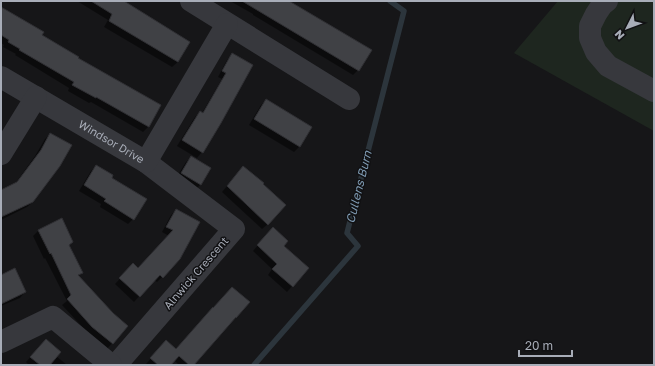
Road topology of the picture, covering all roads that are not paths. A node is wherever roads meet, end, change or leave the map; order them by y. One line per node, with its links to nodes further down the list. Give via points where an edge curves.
1 (190, 1): 3 (street)
2 (607, 1): 5 (street, via 590,26 590,38 596,52 608,66)
3 (227, 24): 7 (street); 9 (street, Windsor Drive)
4 (1, 76): 6 (street, Windsor Drive)
5 (654, 91)
6 (36, 97): 8 (street); 9 (street, Windsor Drive)
7 (349, 99)
8 (1, 154)
9 (146, 162): 12 (street, Alnwick Crescent, via 234,229)
10 (1, 342): 11 (street, via 53,318)
11 (111, 365)
12 (116, 365)

